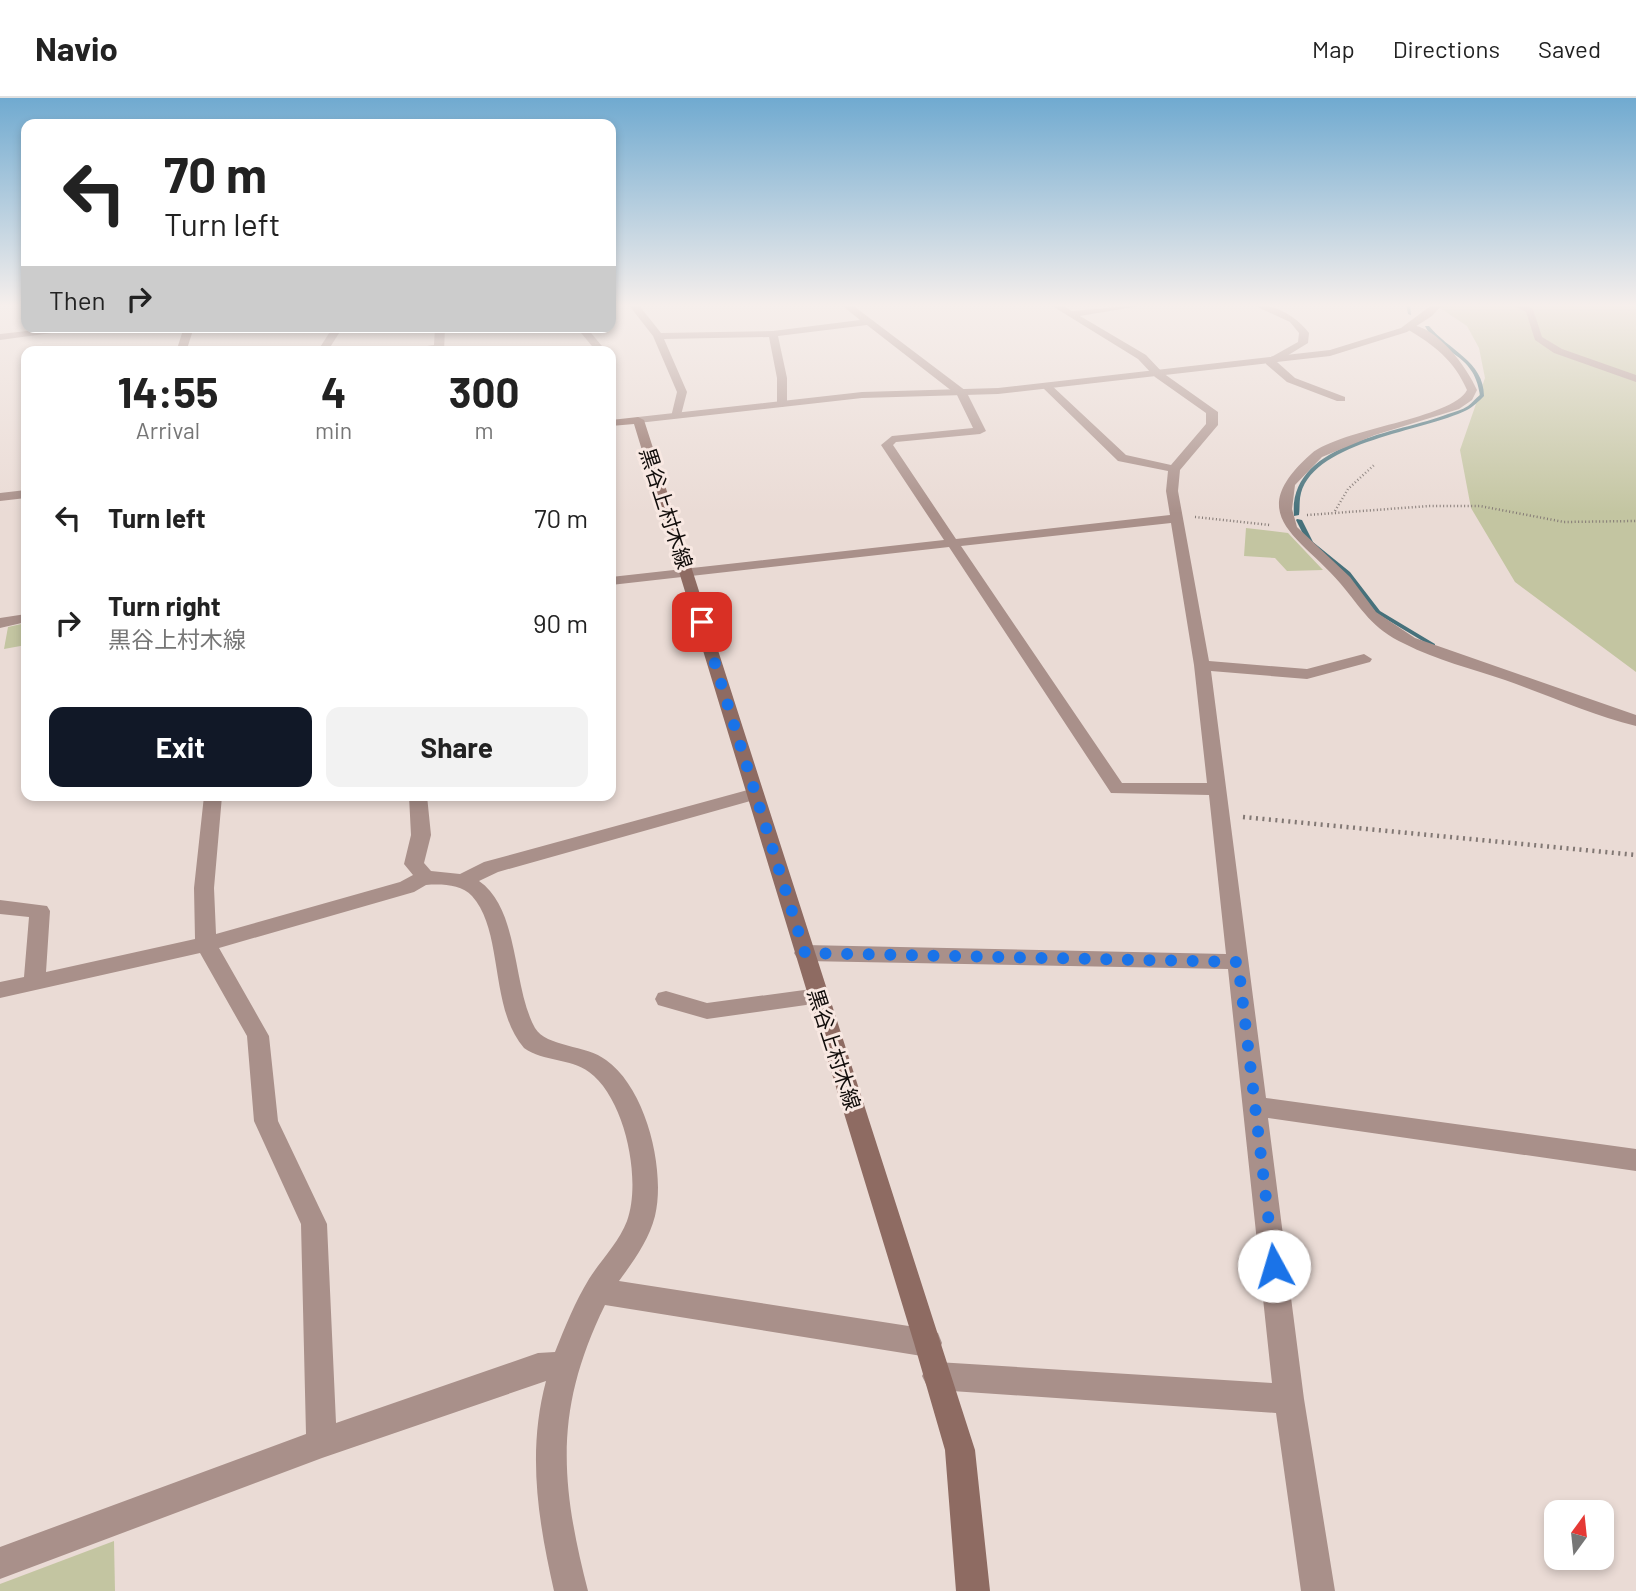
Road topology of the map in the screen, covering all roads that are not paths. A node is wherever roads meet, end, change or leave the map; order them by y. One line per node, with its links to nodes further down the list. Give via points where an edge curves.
1 (674, 374): 12 (street, via 682,392)
2 (781, 374): 11 (street)
3 (937, 374): 9 (street)
4 (1170, 374): 7 (street)
5 (1284, 374): 10 (street)
6 (1466, 374): 26 (street, via 1472,390 1455,407 1318,454 1289,484 1286,509 1291,528 1345,580 1371,615 1410,641)
7 (1159, 375): 8 (street); 15 (street, via 1212,412 1212,425)
8 (1046, 386): 9 (street); 15 (street, via 1122,458)
9 (962, 393): 11 (street, via 902,393); 19 (street, via 980,430 892,439 887,444)
10 (1341, 399)
11 (782, 404): 12 (street)
12 (675, 415): 13 (street)
13 (638, 420): 14 (main road, 黒谷上村木線); 20 (main road, 黒谷上村木線)
14 (616, 422)
15 (1174, 469): 18 (street)
16 (21, 495): 17 (street)
17 (0, 497)
18 (1177, 518): 19 (street); 25 (street)
19 (951, 543): 20 (street); 27 (street, via 1117,789)
20 (688, 573): 21 (street); 28 (main road, 黒谷上村木線)
21 (616, 580)
22 (21, 619): 23 (street)
23 (0, 623)
24 (1364, 659): 25 (street, via 1307,674)
25 (1202, 666): 27 (street)
26 (1636, 721)
27 (1217, 789): 36 (street)
28 (755, 794): 32 (street, via 491,867); 35 (main road, 黒谷上村木線)
29 (213, 801): 34 (street, via 204,888)
30 (418, 801): 31 (street, via 421,835 414,863)
31 (424, 876): 32 (street); 34 (street, via 407,887)
32 (463, 881): 43 (street, via 482,894 491,912 520,1022 530,1040 542,1049 598,1063 615,1079 636,1121 643,1211)
33 (0, 907): 37 (street, via 40,911)
34 (206, 944): 37 (street); 48 (street, via 258,1036 266,1121 314,1224)
35 (805, 953): 36 (street); 39 (main road, 黒谷上村木線)
36 (1238, 962): 41 (street)
37 (34, 983): 38 (street)
38 (0, 990)
39 (818, 996): 40 (street, via 706,1011); 44 (main road, 黒谷上村木線)
40 (666, 999)
41 (1255, 1106): 42 (street); 47 (street)
42 (1636, 1160)
43 (598, 1291): 44 (street); 45 (street)
44 (928, 1343): 46 (main road, 黒谷上村木線)
45 (564, 1366): 48 (street, via 538,1367); 50 (street, via 551,1410 549,1470 554,1529)
46 (937, 1376): 47 (street); 51 (main road, 黒谷上村木線, via 960,1450)
47 (1289, 1399): 52 (street)
48 (322, 1443): 49 (street)
49 (0, 1563)
50 (570, 1591)
51 (973, 1591)
52 (1318, 1591)

